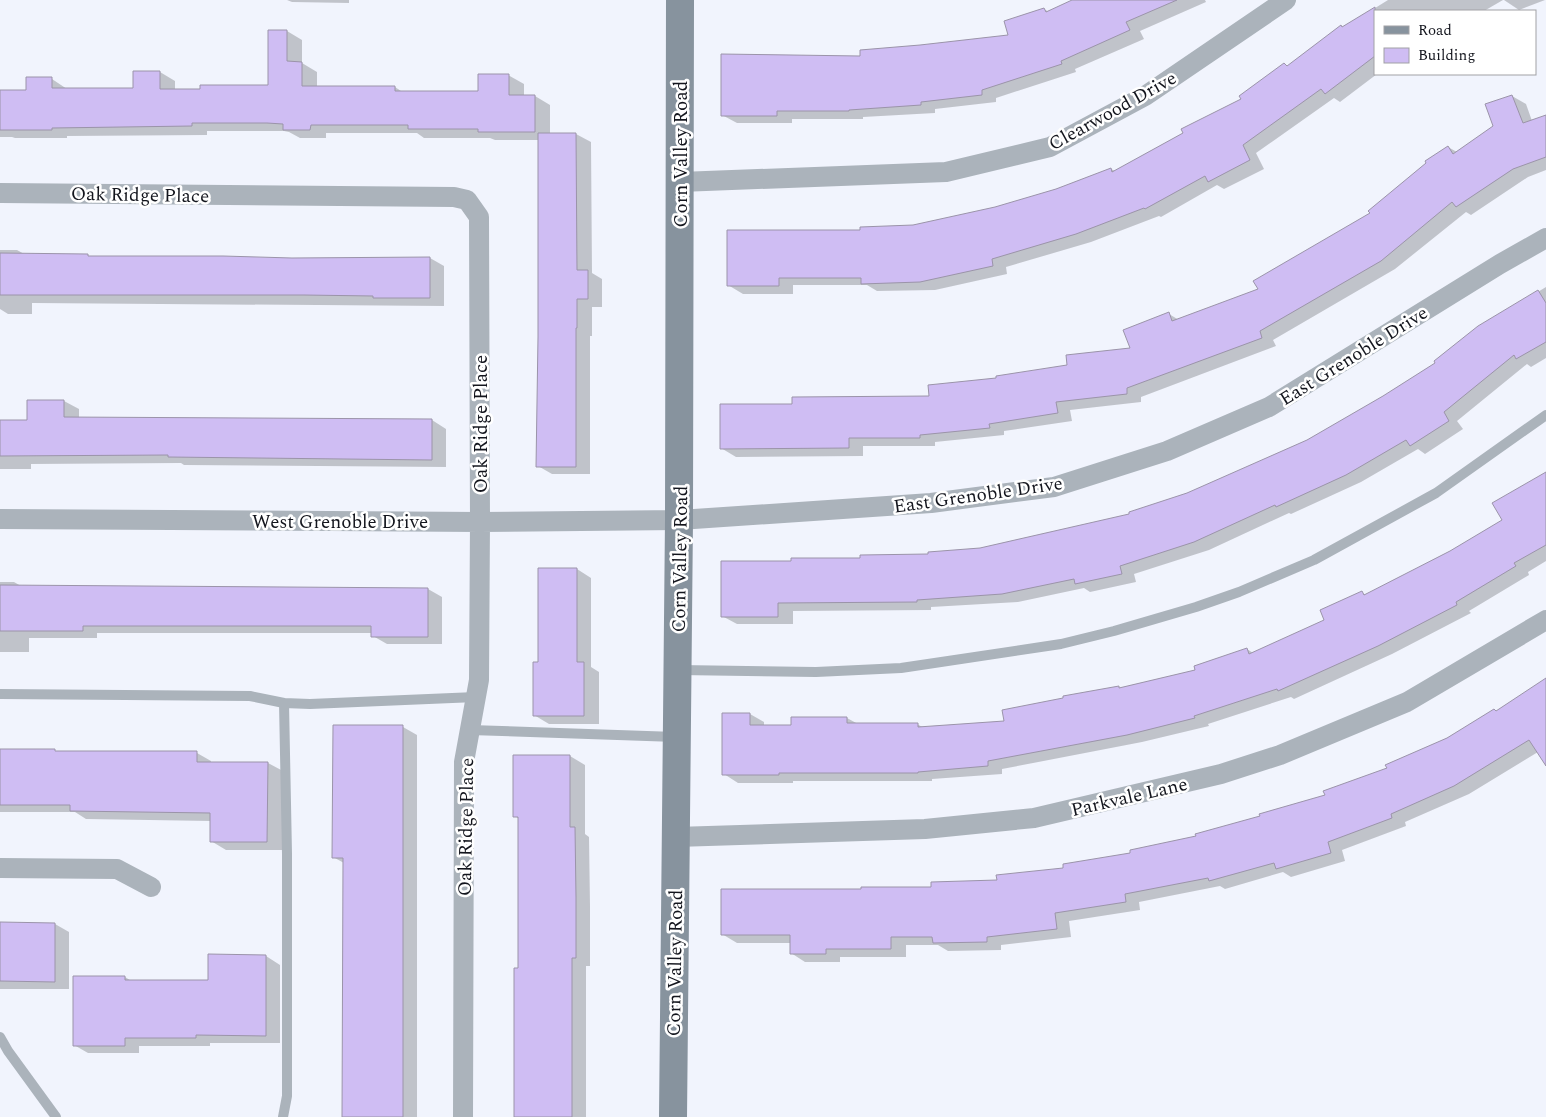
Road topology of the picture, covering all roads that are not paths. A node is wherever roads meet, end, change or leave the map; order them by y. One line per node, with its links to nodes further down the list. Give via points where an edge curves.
1 (680, 0): 3 (main road, Corn Valley Road)
2 (1286, 0): 3 (street, Clearwood Drive, via 1145,96 1050,147 946,172)
3 (680, 182): 8 (main road, Corn Valley Road)
4 (0, 193): 9 (street, Oak Ridge Place, via 454,197 466,200 479,217)
5 (1546, 238): 8 (street, East Grenoble Drive, via 1269,407 1167,451 1054,487 931,504)
6 (1546, 415): 11 (lane, via 1436,493 1314,560 1196,608 1061,644 900,668 816,672)
7 (0, 519): 9 (street, West Grenoble Drive)
8 (679, 520): 9 (street, West Grenoble Drive); 11 (main road, Corn Valley Road)
9 (480, 522): 13 (street, Oak Ridge Place, via 480,680)
10 (1546, 620): 17 (street, Parkvale Lane, via 1407,702 1280,755 1221,774 1034,818 925,830)
11 (678, 670): 16 (main road, Corn Valley Road)
12 (0, 694): 14 (lane, via 250,696)
13 (476, 697): 14 (lane); 15 (street, Oak Ridge Place)
14 (284, 703): 22 (lane, via 287,1067)
15 (470, 730): 16 (lane); 23 (street, Oak Ridge Place, via 464,762)
16 (677, 737): 17 (main road, Corn Valley Road)
17 (676, 837): 24 (main road, Corn Valley Road)
18 (0, 868): 19 (street, via 117,869)
19 (151, 887)
20 (0, 1037): 21 (lane)
21 (56, 1117)
22 (283, 1117)
23 (463, 1117)
24 (673, 1117)

